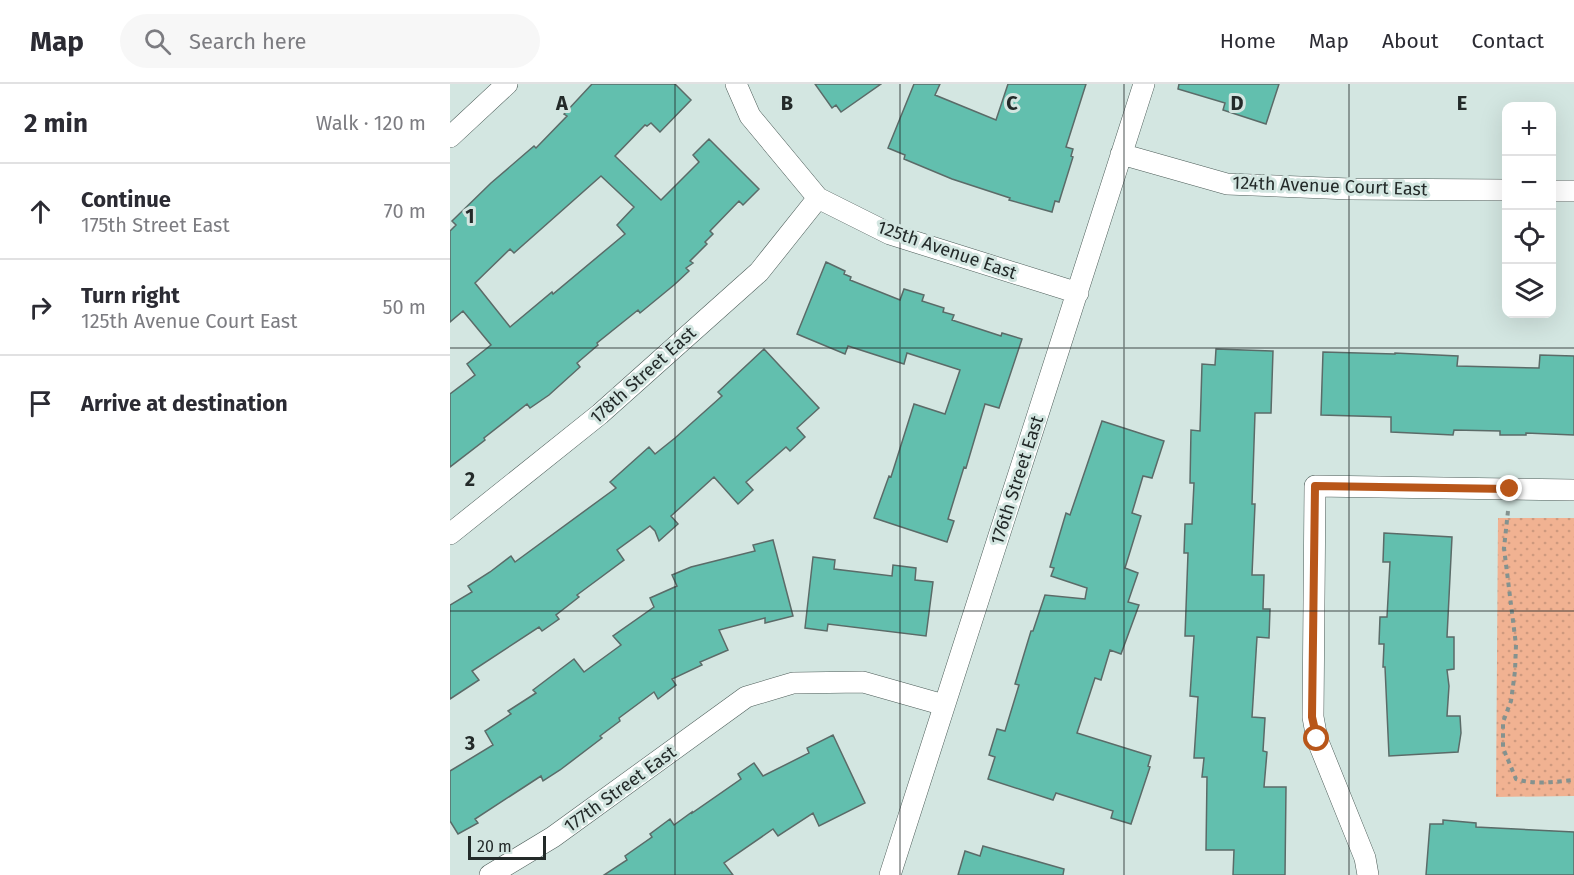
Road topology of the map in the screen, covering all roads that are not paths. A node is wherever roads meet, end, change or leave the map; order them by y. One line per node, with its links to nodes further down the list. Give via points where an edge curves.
1 (507, 84): 4 (street)
2 (736, 84): 9 (street, 125th Avenue East, via 750,116)
3 (1143, 84): 5 (street, 176th Street East)
4 (450, 137)
5 (1121, 154): 6 (street, 124th Avenue Court East, via 1227,184); 10 (street, 176th Street East)
6 (1502, 190)
7 (1556, 191): 8 (street)
8 (1574, 191)
9 (818, 198): 10 (street, 125th Avenue East, via 890,234); 12 (street, 178th Street East, via 759,272 600,414)
10 (1078, 294): 13 (street, 176th Street East)
11 (1574, 490): 16 (street, via 1315,486 1312,717)
12 (450, 534)
13 (944, 705): 14 (street, 177th Street East, via 862,682 793,683 746,697 553,837); 15 (street, 176th Street East)
14 (490, 875)
15 (890, 875)
16 (1368, 875)

